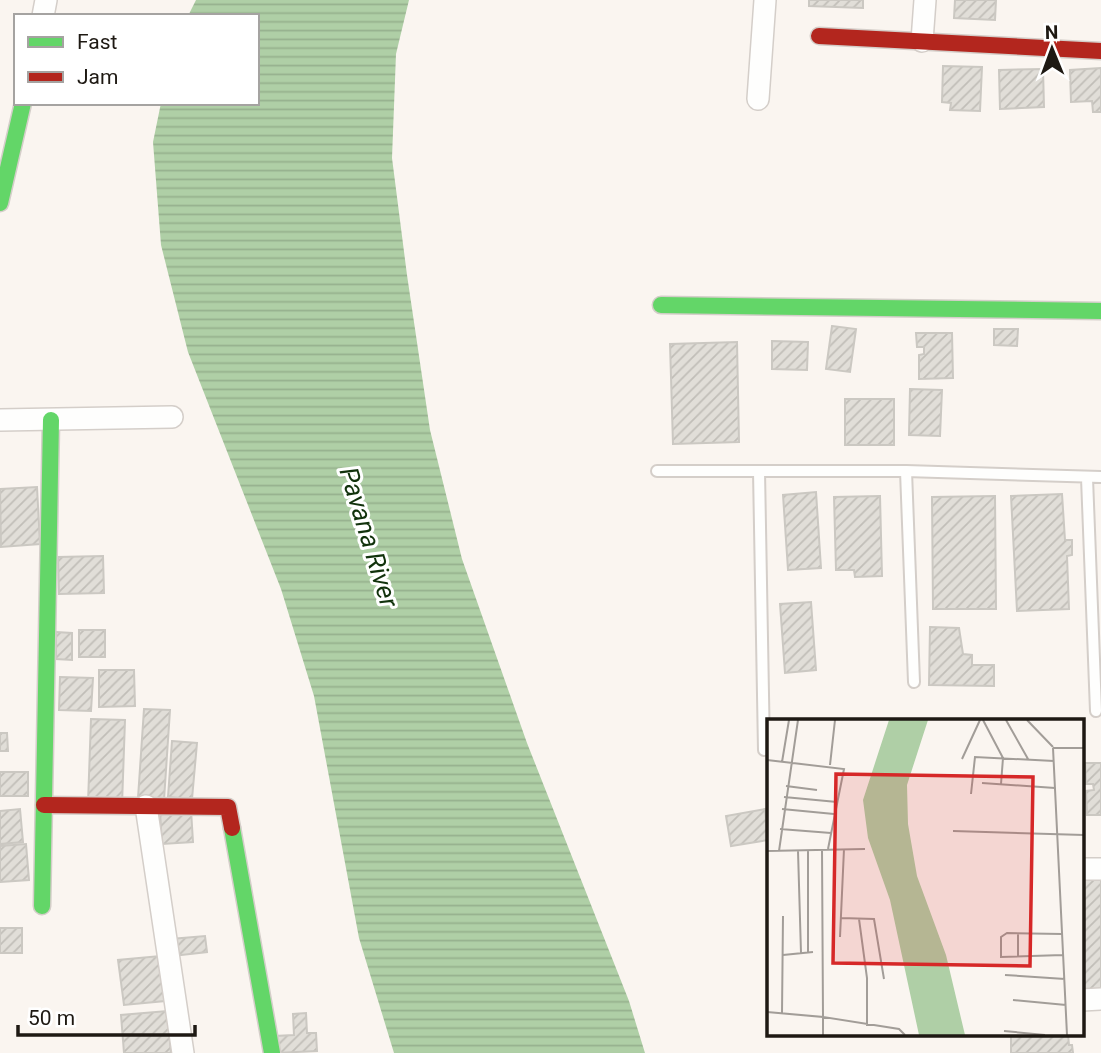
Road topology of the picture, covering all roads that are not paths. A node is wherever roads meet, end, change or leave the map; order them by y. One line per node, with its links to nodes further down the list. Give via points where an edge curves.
1 (765, 0): 6 (street)
2 (925, 0): 4 (street)
3 (819, 36): 4 (street)
4 (922, 41): 5 (street)
5 (1101, 51)
6 (758, 99)
7 (22, 105): 8 (street)
8 (5, 156): 9 (street)
9 (0, 203)
10 (661, 305): 11 (street)
11 (1101, 311)
12 (172, 417): 13 (street)
13 (51, 420): 14 (street); 23 (street)
14 (0, 421)
15 (657, 471): 16 (lane)
16 (759, 471): 17 (lane); 22 (lane)
17 (906, 471): 19 (lane); 20 (lane)
18 (1101, 477): 19 (lane)
19 (1087, 478): 21 (lane)
20 (914, 682)
21 (1096, 711)
22 (764, 750)
23 (44, 805): 24 (street); 25 (street)
24 (146, 807): 26 (street); 27 (street, via 228,807)
25 (42, 906)
26 (183, 1053)
27 (272, 1053)

